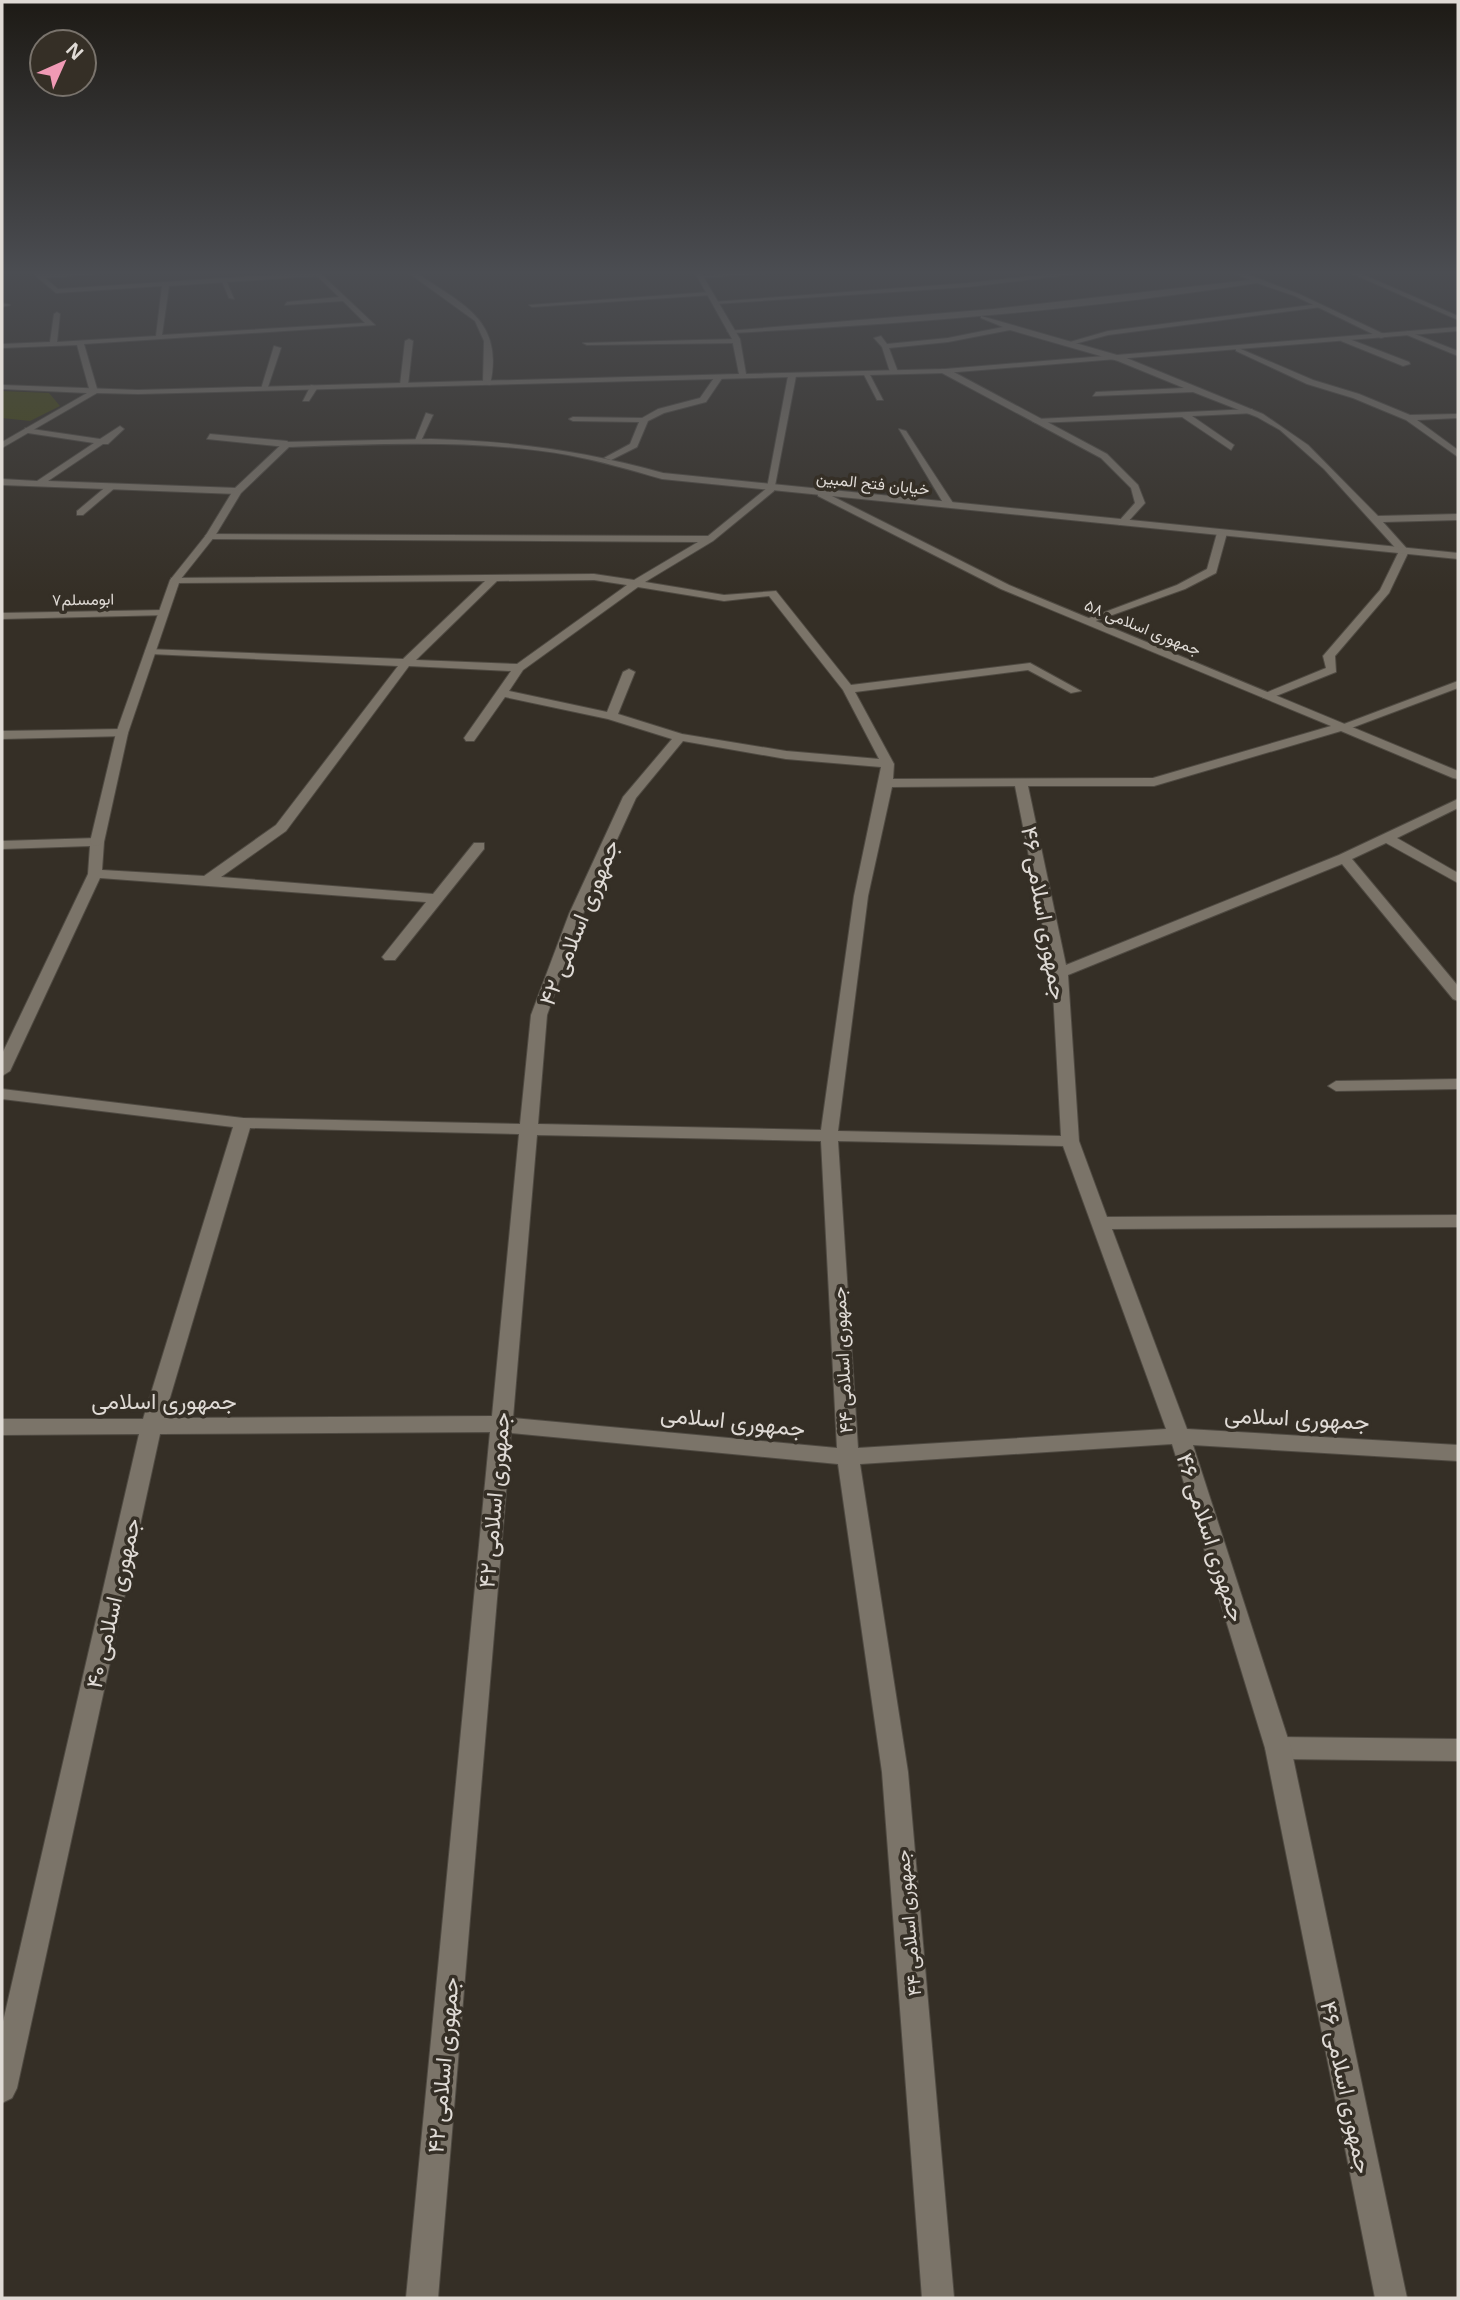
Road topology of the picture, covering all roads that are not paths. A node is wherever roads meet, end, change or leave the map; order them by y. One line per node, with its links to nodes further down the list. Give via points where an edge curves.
1 (90, 378): 18 (street)
2 (267, 378): 15 (street)
3 (405, 378): 13 (street)
4 (487, 378): 12 (street)
5 (667, 378): 12 (street)
6 (718, 378): 28 (street, via 703,400)
7 (792, 378): 44 (street)
8 (868, 378): 20 (street)
9 (959, 378): 29 (street)
10 (1171, 378): 17 (street)
11 (1302, 378): 26 (street)
12 (487, 383): 13 (street)
13 (404, 385): 16 (street)
14 (2, 387): 18 (street)
15 (264, 387): 16 (street); 18 (street)
16 (314, 387): 21 (street)
17 (1198, 389): 19 (street); 22 (street)
18 (94, 391): 31 (street)
19 (1096, 394)
20 (880, 398)
21 (306, 399)
22 (1252, 411): 23 (street); 50 (street, via 1319,459)
23 (1182, 413): 29 (street); 38 (street)
24 (429, 415): 34 (street)
25 (1458, 416): 26 (street)
26 (1409, 418): 39 (street)
27 (573, 419): 28 (street)
28 (644, 420): 40 (street, via 634,445)
29 (1036, 421): 51 (street, via 1104,456 1135,488 1140,503)
30 (120, 429): 35 (street)
31 (28, 430): 35 (street); 37 (street)
32 (902, 431): 47 (street)
33 (210, 437): 36 (street, خیابان فتح المبین)
34 (417, 441): 36 (street, خیابان فتح المبین); 40 (street, خیابان فتح المبین, via 475,441)
35 (105, 442): 42 (street)
36 (288, 443): 45 (street)
37 (2, 445)
38 (1231, 447)
39 (1458, 454)
40 (608, 458): 44 (street, خیابان فتح المبین, via 662,476)
41 (2, 482): 42 (street)
42 (38, 484): 43 (street)
43 (111, 487): 45 (street); 48 (street)
44 (771, 489): 46 (street, خیابان فتح المبین); 54 (street)
45 (237, 491): 53 (street)
46 (821, 494): 47 (street, خیابان فتح المبین); 62 (street, جمهوری اسلامی ۵۸, via 1005,587)
47 (950, 506): 51 (street, خیابان فتح المبین)
48 (80, 513)
49 (1458, 517): 50 (street)
50 (1375, 519): 55 (street)
51 (1122, 523): 52 (street, خیابان فتح المبین)
52 (1222, 533): 55 (street, خیابان فتح المبین); 62 (street, via 1212,571)
53 (210, 536): 54 (street); 58 (street)
54 (710, 539): 59 (street)
55 (1404, 551): 56 (street, خیابان فتح المبین); 71 (street, via 1385,591 1329,656 1332,670)
56 (1458, 556)
57 (494, 578): 58 (street); 59 (street, via 594,577); 64 (street)
58 (176, 580): 60 (street)
59 (639, 583): 65 (street); 68 (street, via 724,598 772,593)
60 (164, 613): 61 (street, ابومسلم۷); 63 (street)
61 (2, 616)
62 (1086, 621): 71 (street, جمهوری اسلامی ۵۸)
63 (151, 651): 64 (street); 74 (street)
64 (404, 665): 65 (street); 89 (street, via 281,828)
65 (519, 668): 70 (street)
66 (629, 672): 72 (street)
67 (1458, 684): 73 (street)
68 (848, 689): 69 (street, via 1031,666); 78 (street)
69 (1075, 691)
70 (504, 693): 72 (street); 77 (street)
71 (1267, 696): 73 (street, جمهوری اسلامی ۵۸)
72 (611, 716): 76 (street)
73 (1342, 727): 79 (street, جمهوری اسلامی ۵۸); 80 (street, via 1154,782)
74 (122, 733): 75 (street); 83 (street)
75 (2, 736)
76 (680, 737): 78 (street); 99 (street, جمهوری اسلامی ۴۲, via 630,797 576,914 539,1016)
77 (470, 738)
78 (887, 774): 80 (street); 100 (street, جمهوری اسلامی ۴۴, via 861,896)
79 (1458, 775)
80 (1021, 783): 92 (street, جمهوری اسلامی ۴۶)
81 (1458, 803): 82 (street)
82 (1388, 838): 86 (street); 88 (street)
83 (97, 842): 84 (street); 87 (street)
84 (2, 845)
85 (479, 846): 90 (street)
86 (1344, 858): 92 (street); 93 (street)
87 (95, 874): 89 (street); 94 (street)
88 (1458, 879)
89 (208, 880): 90 (street)
90 (437, 899): 91 (street)
91 (390, 957)
92 (1060, 973): 101 (street, جمهوری اسلامی ۴۶)
93 (1458, 996)
94 (2, 1071)
95 (1458, 1084): 96 (street)
96 (1336, 1086)
97 (2, 1094): 98 (street)
98 (243, 1123): 99 (street); 106 (street, جمهوری اسلامی ۴۰)
99 (528, 1129): 100 (street); 104 (street, جمهوری اسلامی ۴۲)
100 (829, 1136): 101 (street); 109 (street, جمهوری اسلامی ۴۴)
101 (1070, 1140): 103 (street, جمهوری اسلامی ۴۶)
102 (1458, 1221): 103 (street)
103 (1101, 1223): 107 (street, جمهوری اسلامی ۴۶)
104 (500, 1424): 106 (street, جمهوری اسلامی); 109 (street, جمهوری اسلامی); 113 (street, جمهوری اسلامی ۴۲)
105 (2, 1427): 106 (street, جمهوری اسلامی)
106 (151, 1427): 112 (street, جمهوری اسلامی ۴۰)
107 (1179, 1436): 108 (street, جمهوری اسلامی); 109 (street, جمهوری اسلامی); 110 (street, جمهوری اسلامی ۴۶)
108 (1458, 1453)
109 (848, 1457): 114 (street, جمهوری اسلامی ۴۴, via 895,1772)
110 (1278, 1748): 111 (street); 115 (street, جمهوری اسلامی ۴۶)
111 (1458, 1750)
112 (2, 2088)
113 (422, 2298)
114 (938, 2298)
115 (1391, 2298)

